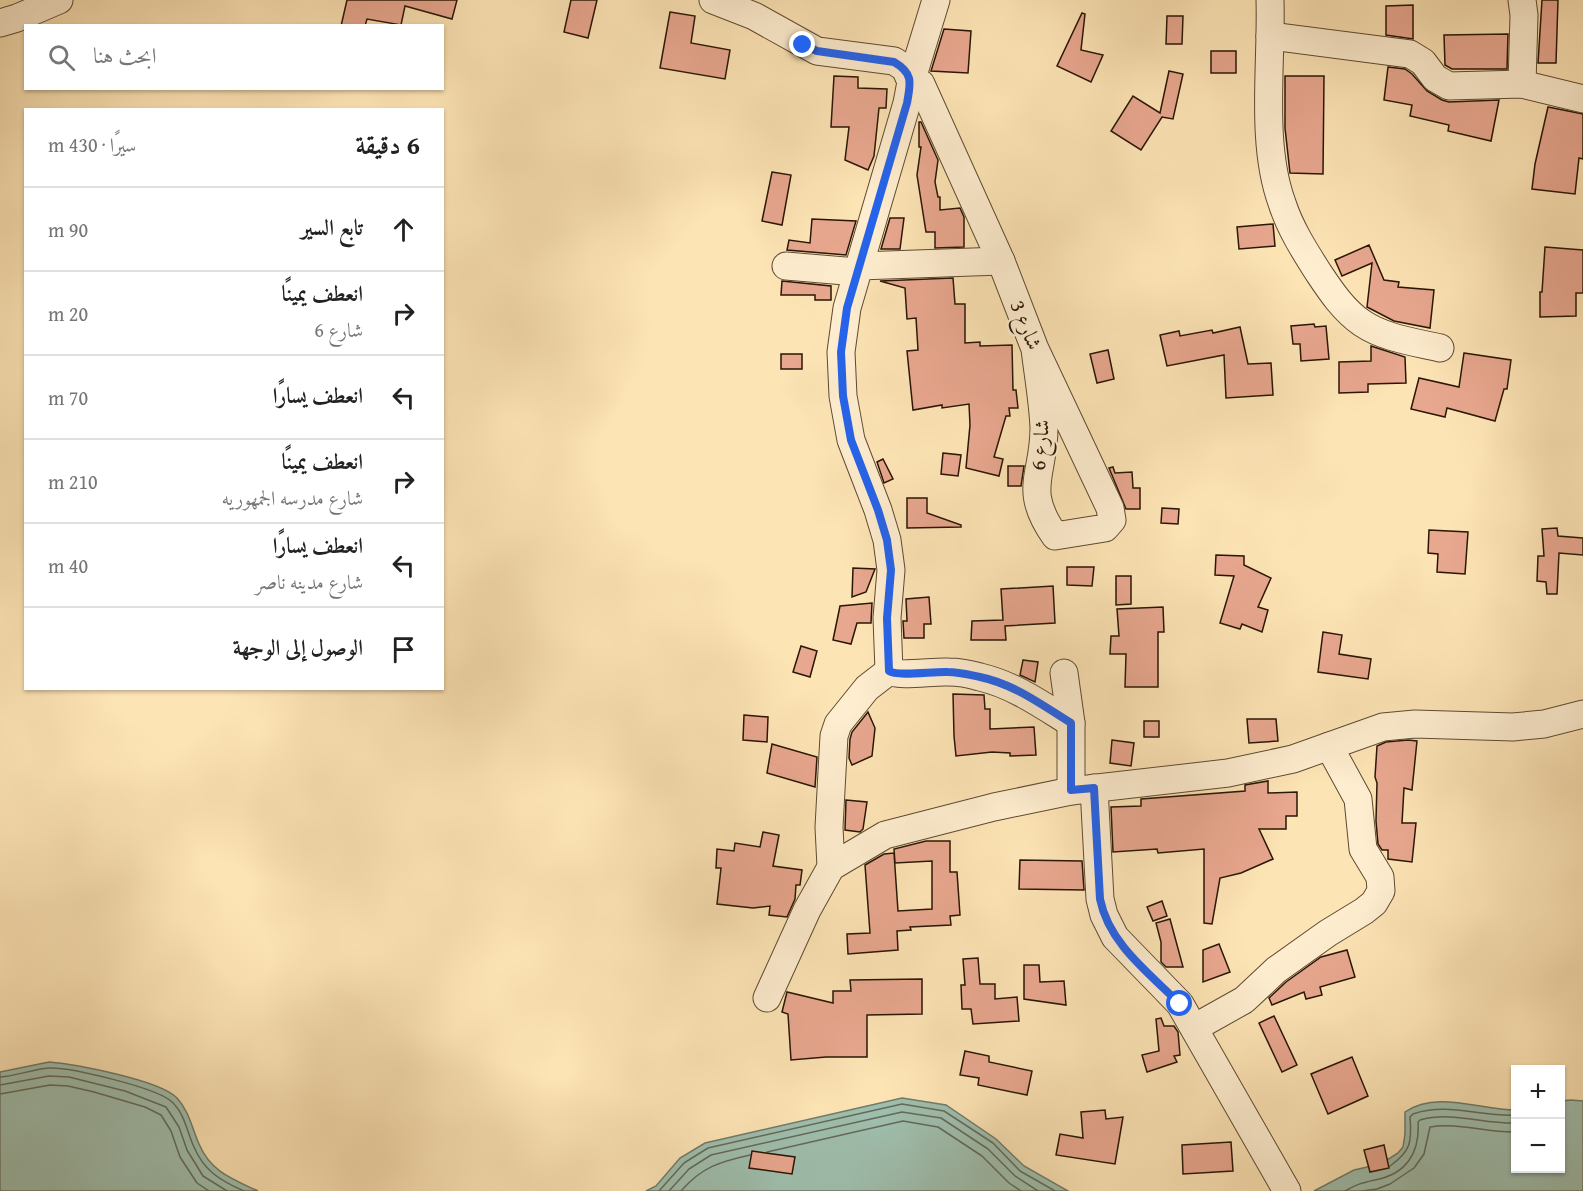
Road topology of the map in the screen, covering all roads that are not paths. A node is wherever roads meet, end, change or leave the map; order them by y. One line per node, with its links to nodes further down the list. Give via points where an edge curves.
1 (60, 0): 7 (street)
2 (713, 0): 6 (street)
3 (936, 0): 9 (street)
4 (1270, 0): 8 (street)
5 (1522, 0): 10 (street)
6 (759, 8): 9 (street, via 817,51 894,62 905,68)
7 (0, 22)
8 (1270, 36): 10 (street, via 1410,54 1449,86); 15 (street, via 1272,163 1281,203 1298,240 1335,298 1361,322 1383,333)
9 (911, 82): 12 (street, شارع 3, via 921,84); 14 (street)
10 (1522, 84): 11 (street)
11 (1583, 99)
12 (1001, 261): 14 (street); 16 (street, شارع 3)
13 (786, 266): 14 (street)
14 (858, 269): 18 (street, via 841,352 843,396 851,440 887,540 891,570 887,618)
15 (1440, 348)
16 (1035, 349): 17 (street, شارع 6, via 1044,430 1036,487 1038,504); 17 (street, شارع 3, via 1112,515 1105,528)
17 (1056, 536)
18 (889, 671): 21 (street, via 895,675 950,672 982,677 1017,689); 24 (street, via 867,688 838,724 834,736)
19 (1064, 673): 21 (street)
20 (1583, 714): 22 (street, via 1513,727 1383,727)
21 (1071, 723): 23 (street)
22 (1329, 747): 23 (street, via 1228,773); 26 (street, via 1358,799 1363,849 1380,877 1381,891 1364,911 1276,970 1244,1000)
23 (1083, 789): 24 (street, via 885,835); 26 (street, via 1104,915 1115,937 1180,1004)
24 (831, 867): 25 (street)
25 (766, 998)
26 (1194, 1028): 27 (street)
27 (1287, 1191)

